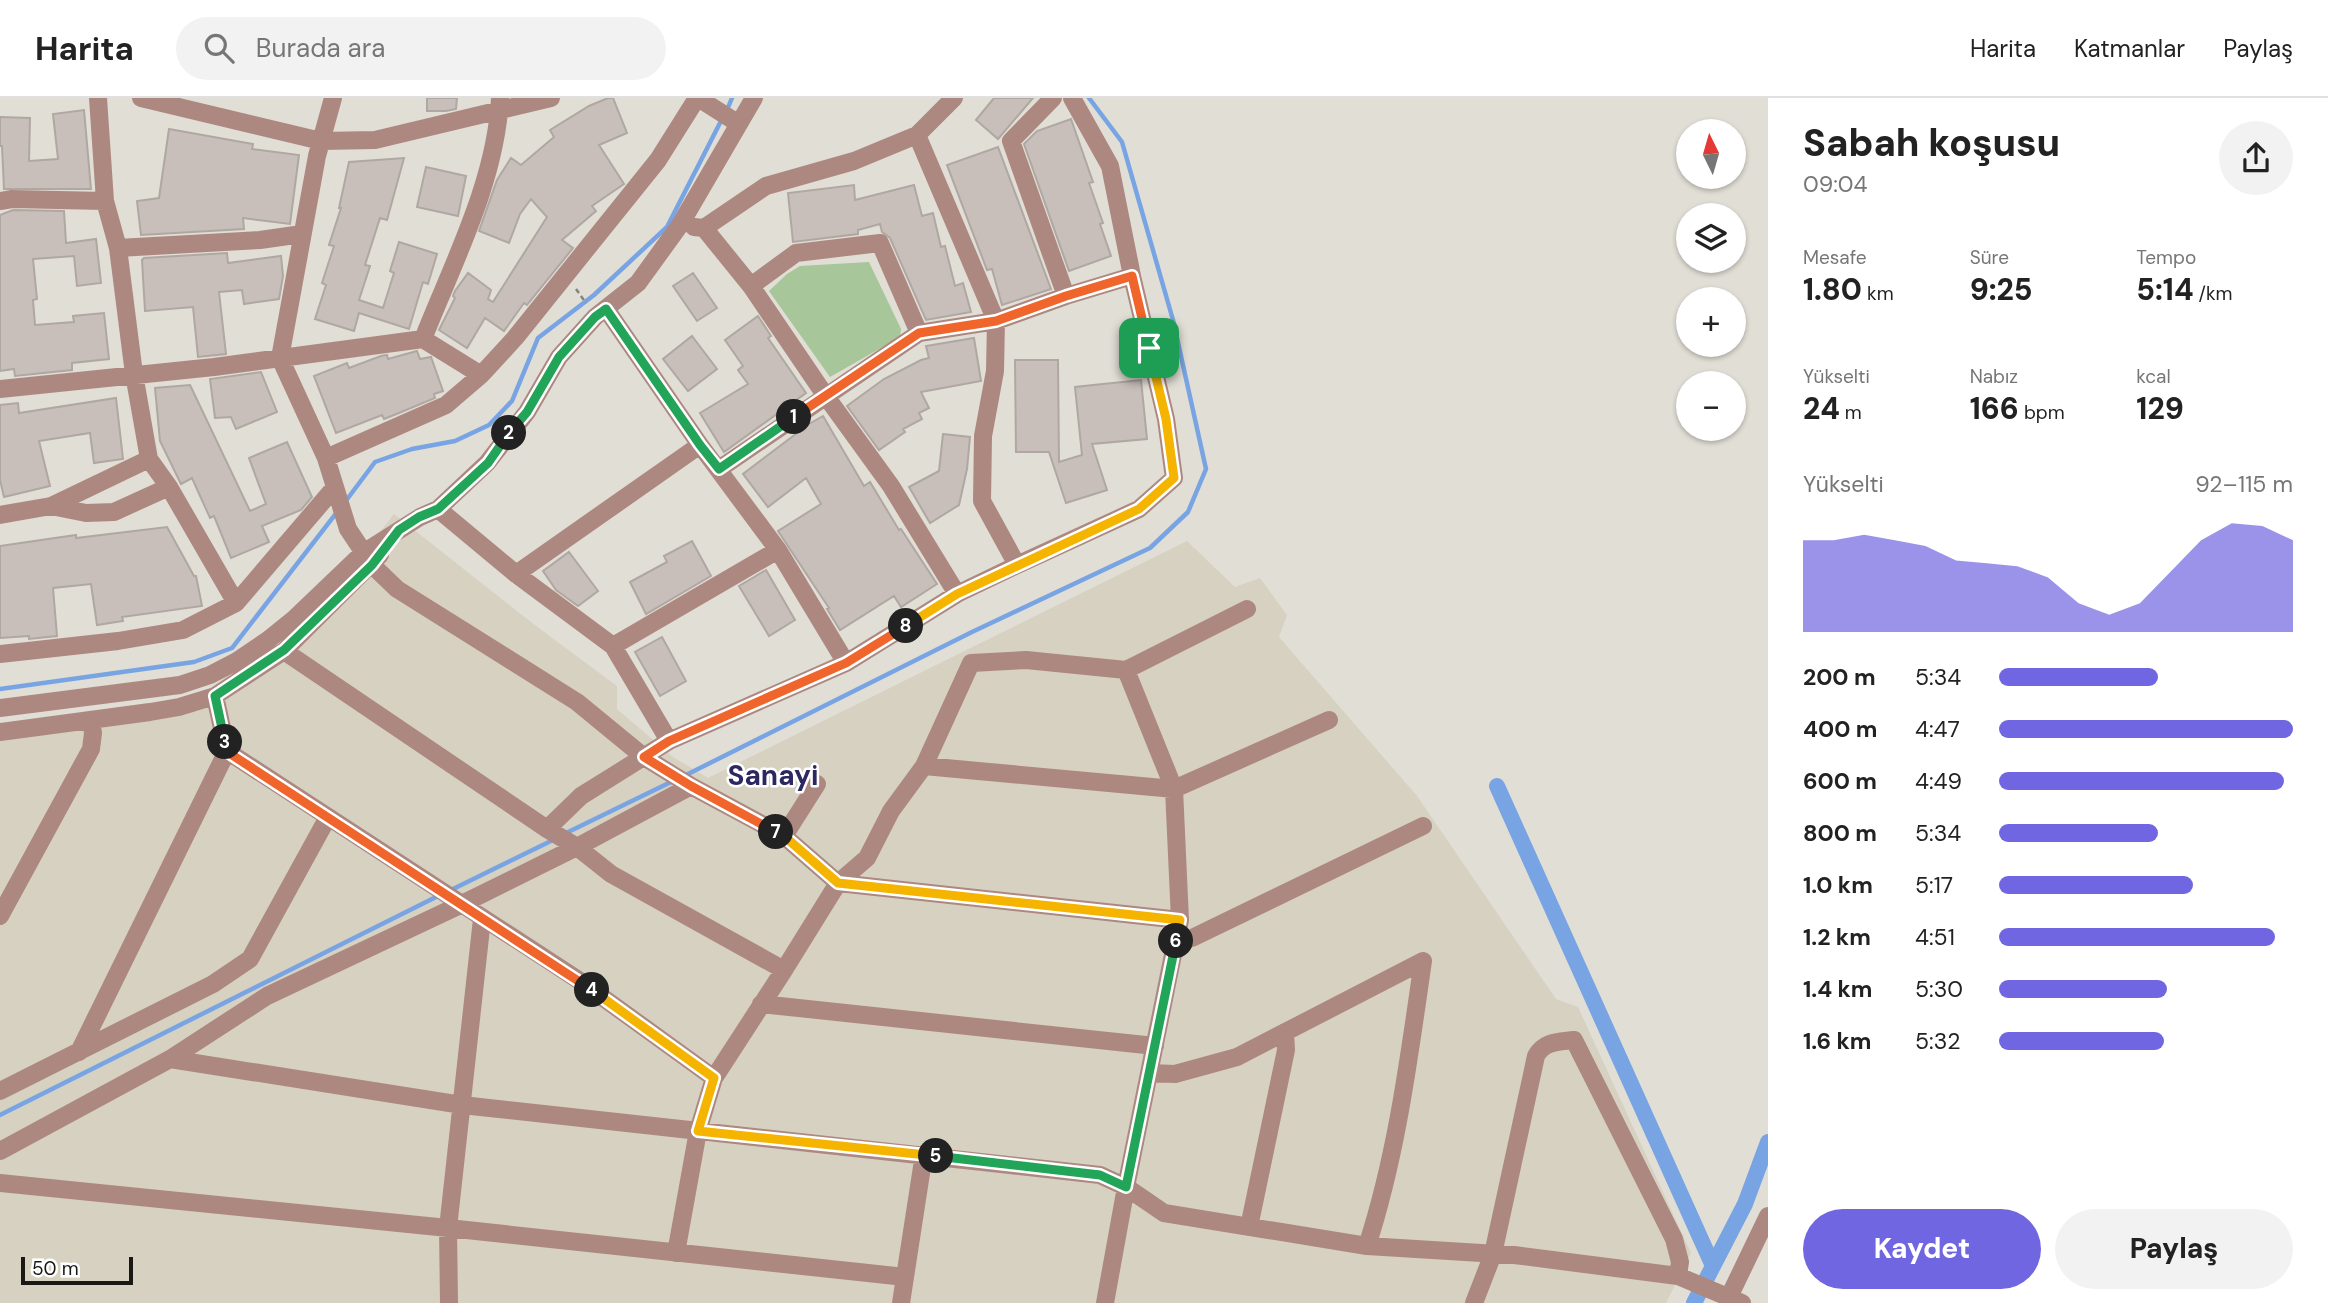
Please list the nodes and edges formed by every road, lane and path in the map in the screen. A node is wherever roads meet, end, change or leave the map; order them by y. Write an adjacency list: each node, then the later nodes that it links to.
1 (98, 98): 15 (street)
2 (141, 98): 13 (street)
3 (333, 98): 13 (street)
4 (551, 98): 10 (street)
5 (754, 98): 11 (street)
6 (954, 98): 12 (street)
7 (1053, 98): 23 (street)
8 (1072, 98): 20 (street)
9 (702, 100): 11 (street); 31 (street)
10 (499, 105): 13 (street); 28 (street)
11 (734, 120): 16 (street)
12 (917, 135): 17 (street); 26 (street)
13 (321, 141): 18 (street)
14 (0, 201): 15 (street)
15 (105, 201): 19 (street)
16 (680, 225): 17 (street); 25 (street)
17 (704, 228): 21 (street)
18 (303, 234): 19 (street); 29 (street)
19 (118, 248): 30 (street)
20 (1132, 276): 23 (street); 45 (street)
21 (751, 286): 27 (street); 33 (street)
22 (575, 287): 24 (path)
23 (1066, 296): 26 (street)
24 (587, 305)
25 (606, 309): 34 (street); 41 (street)
26 (996, 321): 27 (street); 45 (street)
27 (919, 333): 33 (street)
28 (423, 339): 29 (street); 31 (street)
29 (280, 358): 30 (street); 35 (street)
30 (134, 374): 32 (street); 36 (street)
31 (481, 375): 35 (street)
32 (0, 389)
33 (825, 395): 37 (street); 47 (street)
34 (700, 445): 37 (street); 46 (street)
35 (326, 458): 39 (street)
36 (149, 459): 38 (street); 40 (street)
37 (719, 469): 43 (street)
38 (169, 487): 40 (street); 48 (street)
39 (336, 490): 44 (street); 48 (street)
40 (51, 506): 42 (street)
41 (438, 509): 44 (street); 46 (street)
42 (0, 515)
43 (778, 550): 50 (street); 53 (street)
44 (368, 559): 51 (street); 56 (street); 62 (street)
45 (1017, 565): 47 (street)
46 (516, 574): 50 (street)
47 (957, 594): 53 (street)
48 (236, 603): 52 (street)
49 (1247, 609): 54 (street)
50 (613, 646): 60 (street)
51 (284, 650): 55 (street); 69 (street)
52 (0, 654)
53 (846, 663): 60 (street)
54 (1126, 670): 63 (street); 66 (street)
55 (215, 696): 57 (street); 61 (street)
56 (0, 708)
57 (91, 720): 59 (street); 74 (street)
58 (1329, 720): 66 (street)
59 (0, 733)
60 (669, 741): 62 (street)
61 (226, 751): 67 (street); 82 (street)
62 (645, 758): 65 (street); 69 (street)
63 (924, 766): 66 (street); 72 (street)
64 (817, 784): 70 (street)
65 (689, 785): 70 (street); 71 (street)
66 (1174, 789): 76 (street)
67 (328, 817): 73 (street); 82 (street)
68 (1423, 826): 77 (street)
69 (548, 830): 71 (street)
70 (784, 836): 72 (street)
71 (576, 846): 73 (street); 78 (street)
72 (838, 883): 76 (street); 78 (street)
73 (459, 904): 75 (street); 83 (street)
74 (0, 916)
75 (482, 919): 85 (street); 87 (street)
76 (1180, 920): 77 (street)
77 (1177, 939): 81 (street)
78 (784, 970): 79 (street)
79 (761, 1004): 81 (street); 85 (street)
80 (1285, 1032): 84 (street); 94 (street); 96 (street)
81 (1155, 1046): 84 (street)
82 (79, 1052): 86 (street)
83 (170, 1059): 87 (street); 89 (street)
84 (1149, 1073): 92 (street)
85 (714, 1078): 88 (street)
86 (0, 1091)
87 (462, 1105): 88 (street); 95 (street)
88 (698, 1131): 90 (street); 97 (street)
89 (0, 1151)
90 (924, 1154): 92 (street); 99 (street)
91 (0, 1183): 95 (street)
92 (1126, 1187): 94 (street); 104 (street)
93 (1768, 1216): 101 (street)
94 (1249, 1227): 96 (street)
95 (448, 1228): 97 (street); 102 (street)
96 (1367, 1246): 98 (street)
97 (676, 1253): 99 (street)
98 (1493, 1254): 100 (street); 100 (street); 105 (street)
99 (905, 1277): 103 (street)
100 (1683, 1278): 101 (street)
101 (1729, 1297)
102 (449, 1303)
103 (901, 1303)
104 (1105, 1303)
105 (1474, 1303)

